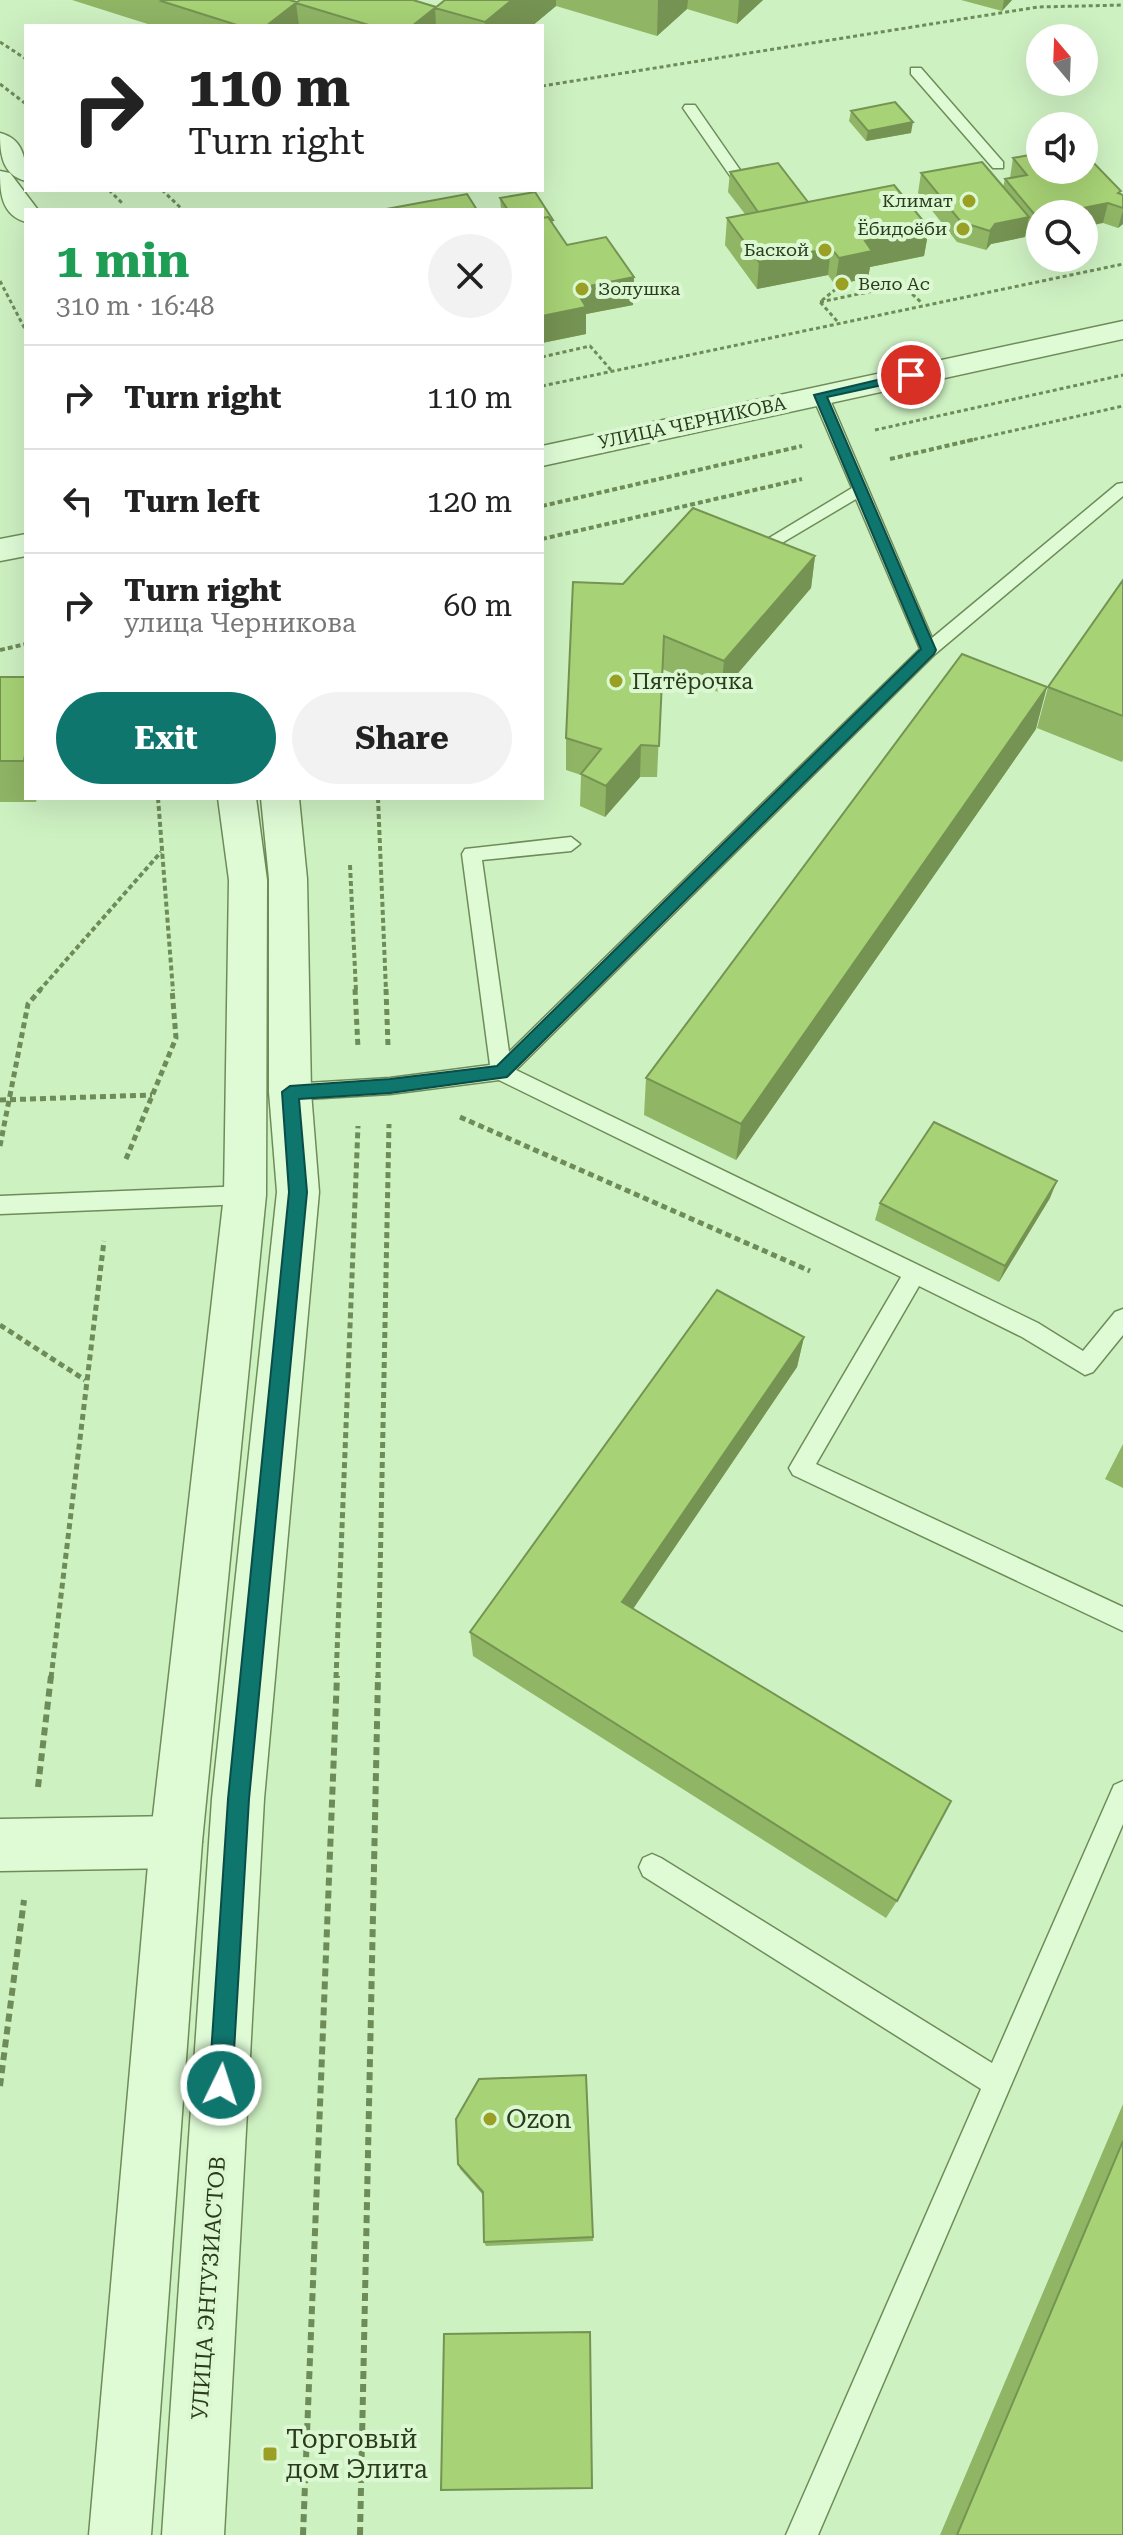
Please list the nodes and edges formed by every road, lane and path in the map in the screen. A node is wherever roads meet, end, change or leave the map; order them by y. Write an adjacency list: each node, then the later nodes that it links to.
1 (1123, 5): 6 (path)
2 (0, 42): 3 (path)
3 (24, 58)
4 (916, 71): 10 (lane)
5 (0, 84): 7 (path)
6 (544, 86)
7 (24, 102)
8 (690, 108): 13 (lane)
9 (0, 141): 11 (street)
10 (998, 165)
11 (24, 171)
12 (0, 179): 16 (street)
13 (740, 180)
14 (111, 192): 17 (path)
15 (164, 192): 18 (path)
16 (38, 201)
17 (122, 203)
18 (181, 208)
19 (1123, 264): 25 (path)
20 (860, 280): 23 (path)
21 (0, 281): 28 (path)
22 (842, 284): 24 (path)
23 (902, 285): 24 (path); 25 (path)
24 (820, 302): 27 (path)
25 (923, 304): 27 (path)
26 (1123, 315): 35 (street, УЛИЦА ЧЕРНИКОВА)
27 (838, 322): 31 (path)
28 (24, 327)
29 (1123, 330): 33 (street, УЛИЦА ЧЕРНИКОВА)
30 (544, 357): 31 (path)
31 (612, 371): 32 (path)
32 (544, 386)
33 (820, 395): 36 (street, УЛИЦА ЧЕРНИКОВА); 37 (lane)
34 (1123, 406): 37 (path)
35 (544, 439)
36 (544, 456)
37 (851, 468): 39 (lane); 40 (path)
38 (1123, 488): 48 (lane)
39 (860, 490): 42 (lane); 48 (lane)
40 (544, 539)
41 (24, 545): 43 (street)
42 (759, 549)
43 (0, 550)
44 (24, 561): 45 (street)
45 (0, 566)
46 (24, 644): 47 (path)
47 (0, 650)
48 (929, 650): 56 (lane)
49 (158, 800): 54 (path)
50 (237, 800): 64 (street)
51 (280, 800): 59 (street, УЛИЦА ЭНТУЗИАСТОВ)
52 (378, 800): 57 (path)
53 (571, 844): 56 (lane)
54 (162, 851): 60 (path); 62 (path)
55 (350, 865): 58 (path)
56 (501, 1072): 57 (lane); 67 (lane)
57 (390, 1086): 58 (lane); 81 (path)
58 (360, 1088): 59 (lane); 80 (path)
59 (290, 1092): 79 (street, УЛИЦА ЭНТУЗИАСТОВ)
60 (152, 1095): 62 (path); 65 (path)
61 (0, 1100): 62 (path)
62 (8, 1100): 63 (path)
63 (0, 1146)
64 (245, 1195): 65 (lane); 73 (street)
65 (109, 1200): 66 (lane); 70 (path)
66 (0, 1205)
67 (915, 1273): 68 (lane); 71 (lane)
68 (1123, 1319)
69 (0, 1325): 70 (path)
70 (85, 1380): 74 (path)
71 (1123, 1619)
72 (1123, 1794): 76 (lane)
73 (176, 1842): 74 (street); 78 (street)
74 (16, 1844): 77 (path)
75 (652, 1867): 76 (lane)
76 (998, 2083): 82 (lane)
77 (0, 2086)
78 (120, 2535)
79 (193, 2535)
80 (303, 2535)
81 (360, 2535)
82 (802, 2535)

